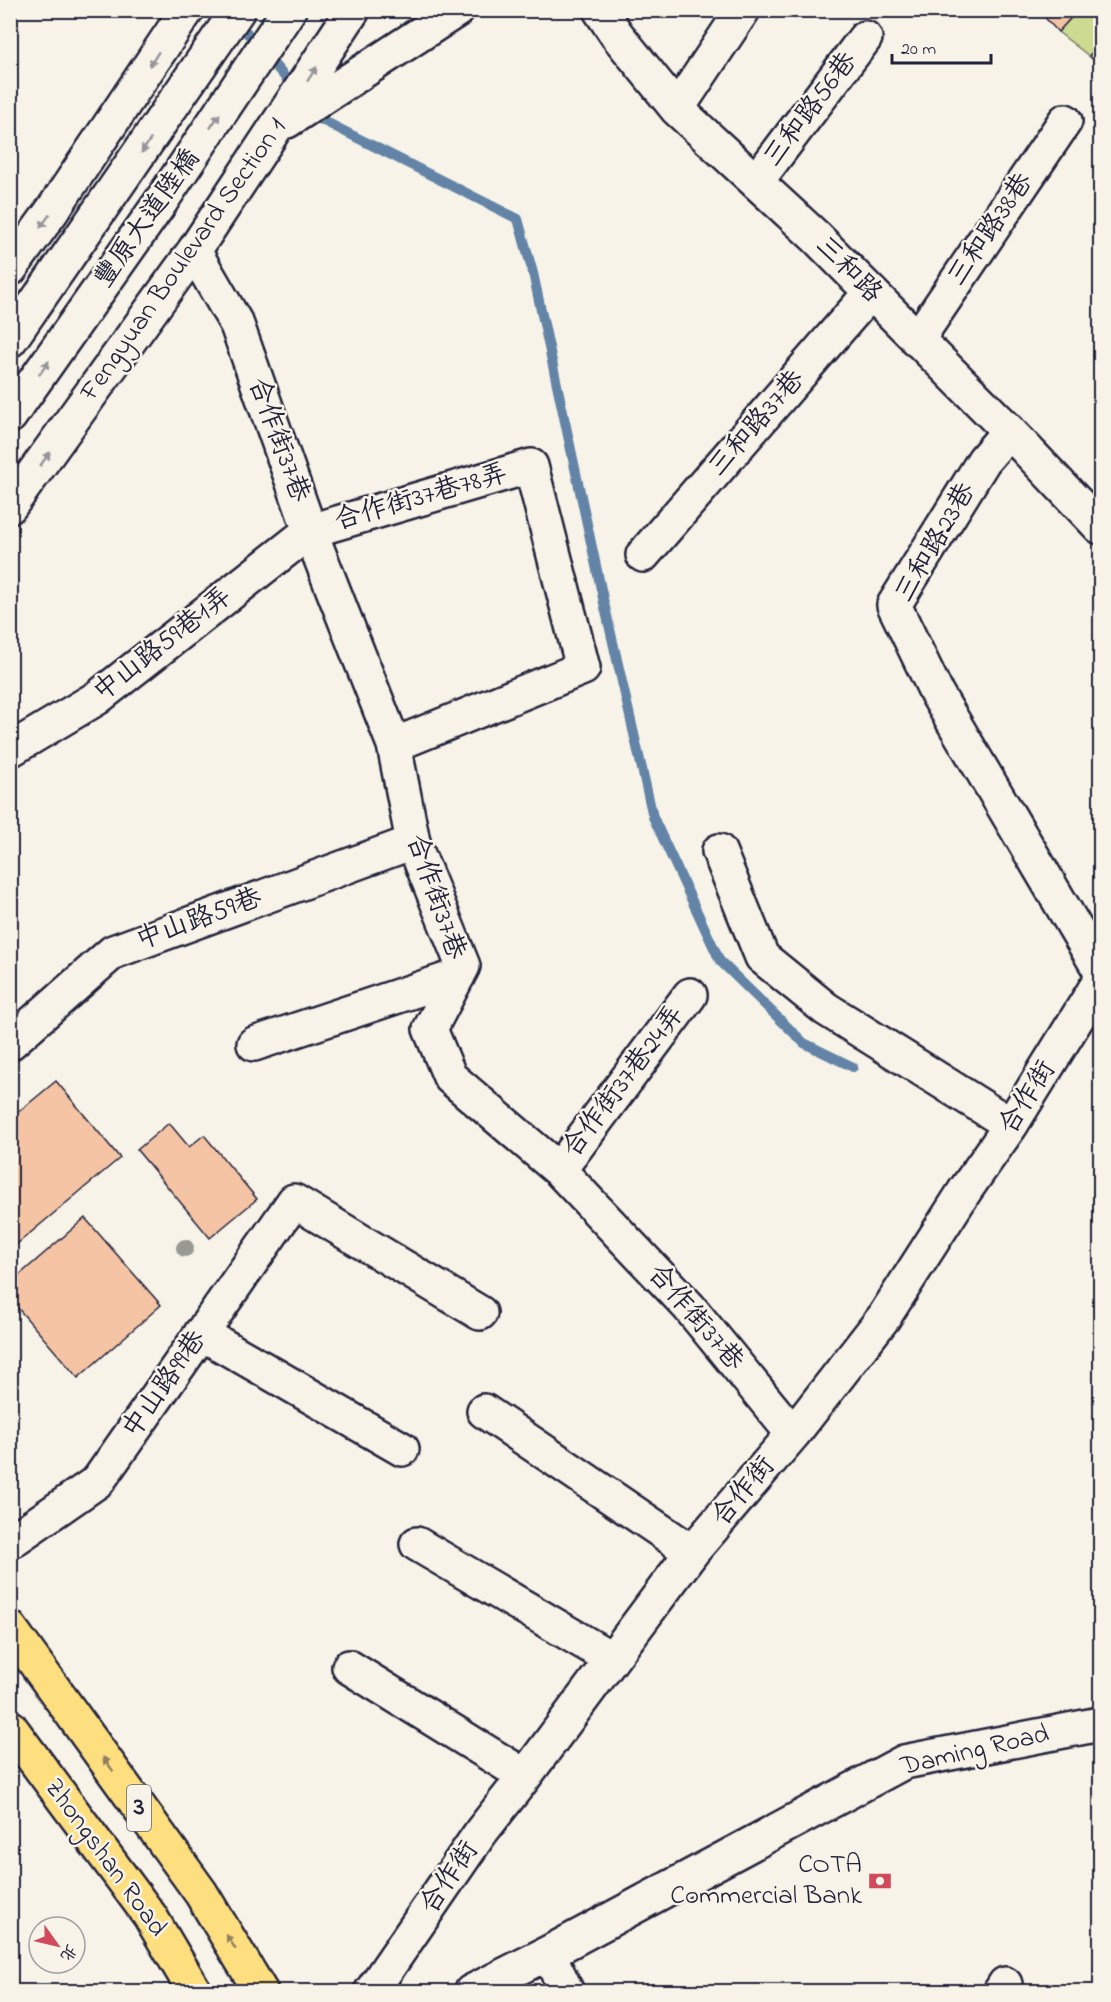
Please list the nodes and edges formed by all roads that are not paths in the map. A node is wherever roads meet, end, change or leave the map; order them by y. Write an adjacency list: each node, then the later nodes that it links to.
1 (187, 10): 14 (street, one-way to 14)
2 (238, 10): 16 (street, 豐原大道陸橋, one-way to 16)
3 (353, 10): 11 (street, Fengyuan Boulevard Section 1, one-way to 3)
4 (457, 10): 11 (street)
5 (600, 10): 9 (street, 三和路)
6 (743, 10): 9 (street)
7 (285, 16): 18 (street, 豐原大道陸橋, one-way to 7)
8 (865, 38): 12 (street, 三和路56巷)
9 (677, 109): 12 (street, 三和路)
10 (1065, 121): 17 (street, 三和路38巷)
11 (278, 127): 13 (street, Fengyuan Boulevard Section 1)
12 (756, 182): 15 (street, 三和路)
13 (194, 251): 20 (street, Fengyuan Boulevard Section 1, one-way to 13); 22 (street, 合作街37巷)
14 (10, 268)
15 (871, 292): 17 (street, 三和路); 23 (street, 三和路37巷)
16 (10, 340)
17 (917, 340): 19 (street, 三和路)
18 (10, 416)
19 (1009, 431): 21 (street, 三和路); 28 (street, 三和路23巷)
20 (10, 506)
21 (1101, 527)
22 (310, 531): 24 (street, 合作街37巷); 24 (street, 合作街37巷78弄); 25 (street, 中山路59巷1弄)
23 (643, 555)
24 (394, 745): 26 (street, 合作街37巷)
25 (10, 750)
26 (413, 842): 29 (street, 合作街37巷); 32 (street, 中山路59巷)
27 (719, 851): 34 (street)
28 (1101, 970)
29 (458, 976): 33 (street); 35 (street, 合作街37巷)
30 (1101, 981): 34 (street, 合作街)
31 (690, 995): 35 (street, 合作街37巷24弄)
32 (10, 1043)
33 (254, 1044)
34 (1011, 1125): 39 (street, 合作街)
35 (559, 1170): 39 (street, 合作街37巷)
36 (480, 1313): 37 (street, 中山路99巷)
37 (201, 1333): 40 (street); 41 (street, 中山路99巷)
38 (484, 1411): 43 (street)
39 (793, 1434): 43 (street, 合作街)
40 (402, 1449)
41 (10, 1542)
42 (417, 1544): 45 (street)
43 (692, 1552): 45 (street, 合作街)
44 (10, 1628): 52 (main road, Zhongshan Road / 3, one-way to 44)
45 (612, 1659): 49 (street, 合作街)
46 (349, 1667): 49 (street)
47 (1101, 1724): 50 (street, Daming Road)
48 (10, 1727): 51 (main road, Zhongshan Road / 3)
49 (525, 1776): 53 (street, 合作街)
50 (548, 1953): 54 (street, Daming Road); 55 (street)
51 (195, 1992)
52 (261, 1992)
53 (371, 1992)
54 (471, 1992)
55 (567, 1992)

